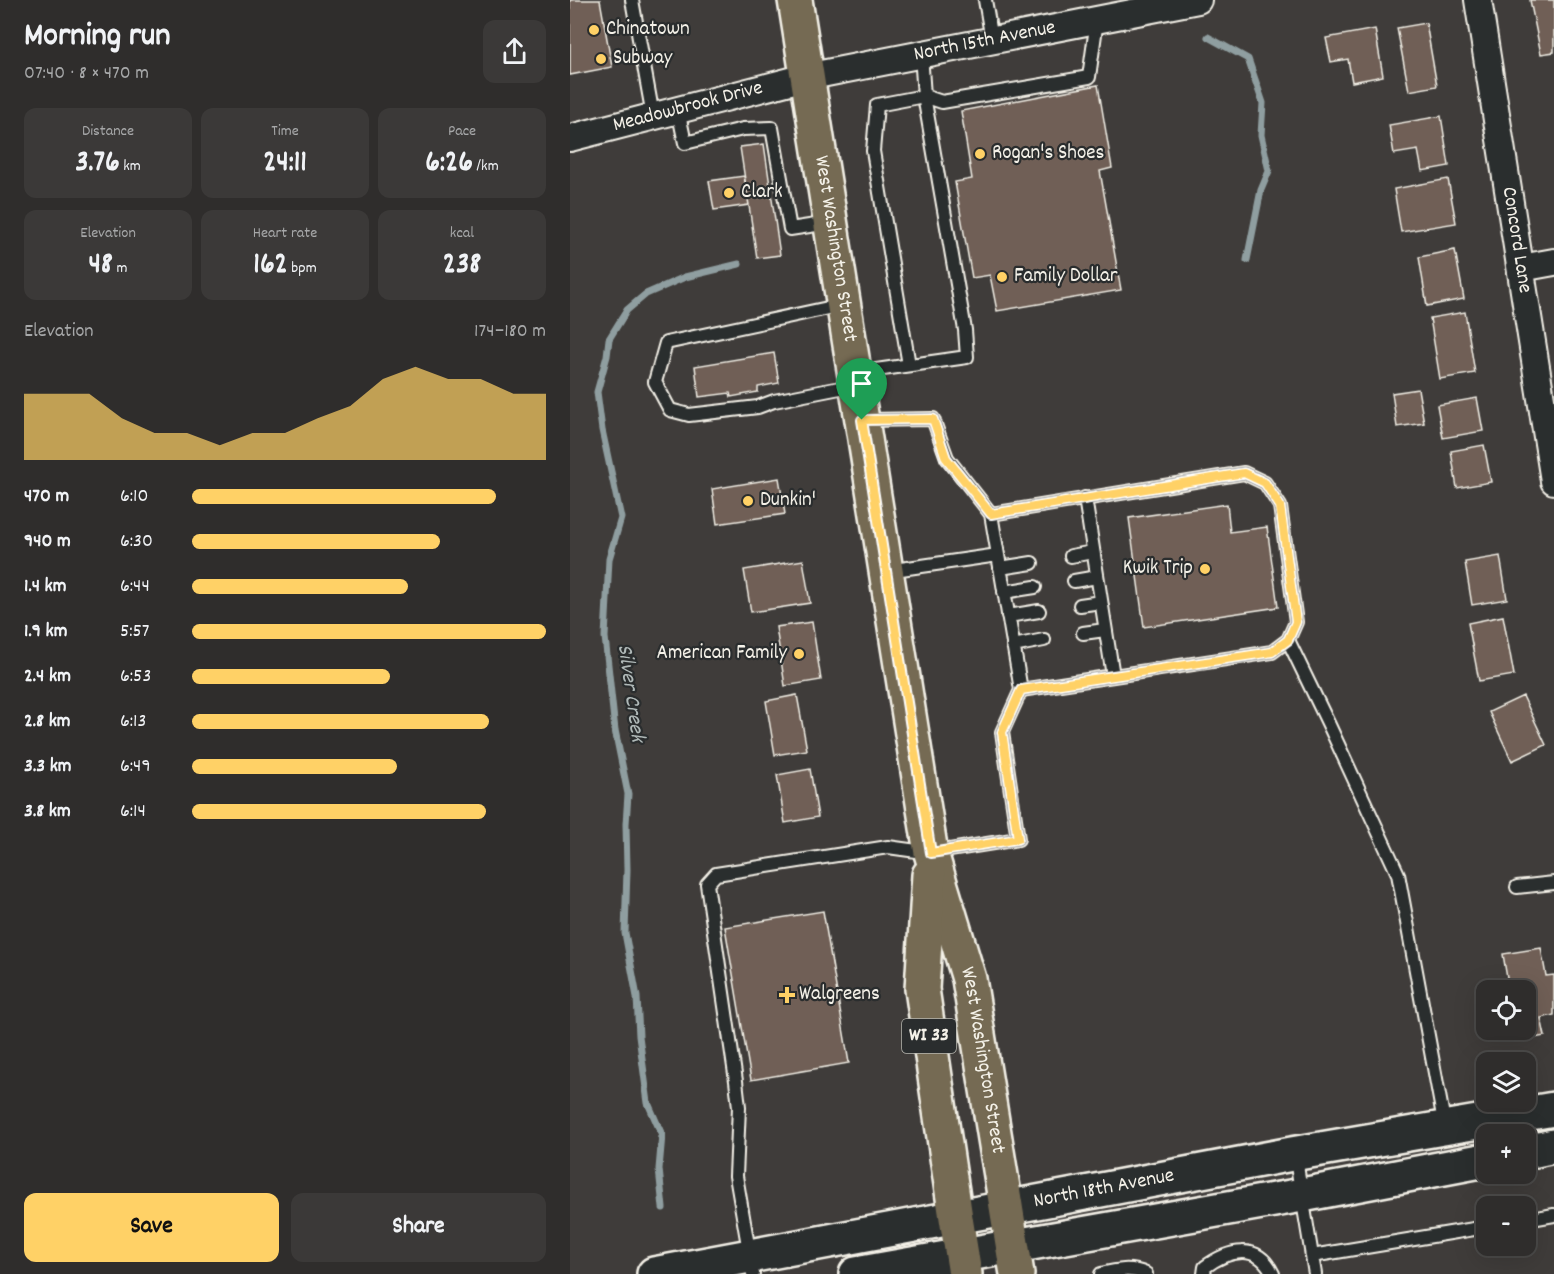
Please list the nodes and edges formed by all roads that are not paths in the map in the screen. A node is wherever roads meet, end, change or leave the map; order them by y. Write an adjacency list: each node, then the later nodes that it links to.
1 (632, 0): 12 (lane)
2 (795, 0): 9 (main road, West Washington Street / WI 33)
3 (985, 0): 7 (lane)
4 (1198, 0): 6 (street, North 15th Avenue)
5 (1478, 0): 16 (street, Concord Lane)
6 (1113, 12): 7 (street, North 15th Avenue); 10 (lane)
7 (992, 40): 8 (street, North 15th Avenue)
8 (921, 54): 9 (street, North 15th Avenue); 10 (lane)
9 (806, 77): 11 (street, Meadowbrook Drive); 14 (main road, West Washington Street / WI 33)
10 (924, 96): 18 (lane); 18 (lane)
11 (678, 110): 12 (street, Meadowbrook Drive); 14 (lane)
12 (653, 116): 13 (street, Meadowbrook Drive)
13 (570, 138)
14 (830, 223): 17 (main road, West Washington Street / WI 33)
15 (1554, 262): 16 (street)
16 (1521, 268): 21 (street, Concord Lane)
17 (843, 305): 19 (main road, West Washington Street / WI 33); 19 (lane)
18 (909, 365): 19 (lane)
19 (855, 379): 20 (main road, West Washington Street / WI 33)
20 (862, 420): 23 (lane); 29 (main road, West Washington Street / WI 33)
21 (1554, 482)
22 (1085, 498): 23 (lane); 24 (lane); 41 (lane)
23 (991, 514): 25 (lane)
24 (1093, 552): 26 (lane); 30 (lane)
25 (998, 555): 28 (lane); 29 (lane)
26 (1071, 556)
27 (1032, 563): 28 (lane)
28 (1000, 568): 33 (lane)
29 (886, 572): 45 (main road, West Washington Street / WI 33)
30 (1097, 577): 31 (lane); 34 (lane)
31 (1074, 581)
32 (1035, 587): 33 (lane)
33 (1004, 592): 37 (lane)
34 (1101, 602): 35 (lane); 38 (lane)
35 (1080, 605)
36 (1039, 611): 37 (lane)
37 (1008, 616): 42 (lane)
38 (1105, 630): 39 (lane); 43 (lane)
39 (1083, 633)
40 (1044, 640): 42 (lane)
41 (1288, 640): 43 (lane); 49 (lane)
42 (1013, 646): 44 (lane)
43 (1113, 676): 44 (lane)
44 (1021, 690): 45 (lane)
45 (931, 853): 55 (main road, West Washington Street / WI 33); 57 (main road, West Washington Street / WI 33); 62 (lane)
46 (1554, 883): 47 (lane)
47 (1517, 887)
48 (1554, 1109): 49 (street, North 18th Avenue)
49 (1445, 1128): 52 (street, North 18th Avenue)
50 (1554, 1146): 51 (street)
51 (1536, 1150)
52 (1295, 1154): 54 (lane); 55 (street, North 18th Avenue)
53 (1476, 1162): 54 (street, North 18th Avenue)
54 (1302, 1195): 60 (lane); 61 (street, North 18th Avenue)
55 (1006, 1208): 57 (street, North 18th Avenue); 61 (main road, West Washington Street / WI 33)
56 (1554, 1215): 58 (lane)
57 (956, 1218): 62 (street, North 18th Avenue); 63 (main road, West Washington Street / WI 33)
58 (1536, 1218)
59 (1476, 1229): 60 (lane)
60 (1312, 1256): 70 (lane)
61 (1015, 1261): 63 (street, North 18th Avenue)
62 (751, 1265): 64 (street, North 18th Avenue)
63 (964, 1265): 65 (street, North 18th Avenue)
64 (654, 1274)
65 (856, 1274)
66 (1101, 1274): 67 (lane)
67 (1146, 1274)
68 (1204, 1274): 69 (lane)
69 (1273, 1274)
70 (1316, 1274)

